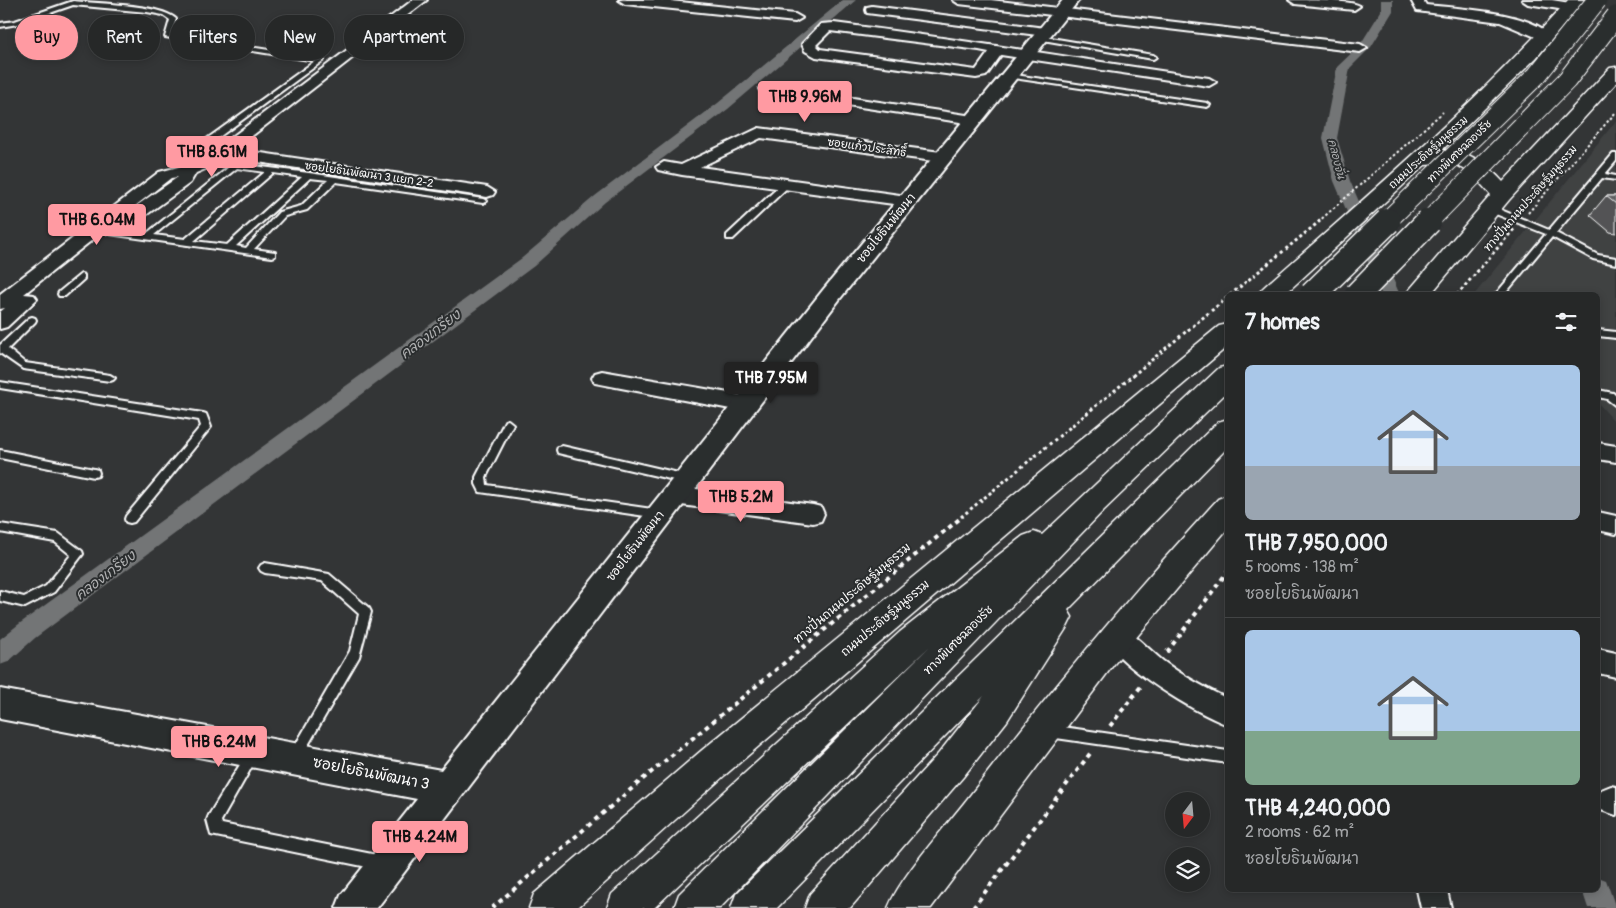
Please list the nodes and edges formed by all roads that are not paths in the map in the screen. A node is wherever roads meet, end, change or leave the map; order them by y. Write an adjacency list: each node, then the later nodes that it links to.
1 (80, 0): 10 (lane)
2 (139, 0): 16 (lane)
3 (421, 0): 33 (street)
4 (625, 0): 12 (street)
5 (959, 0): 14 (street)
6 (1296, 0): 15 (street)
7 (1417, 0): 21 (street)
8 (1528, 0): 13 (street)
9 (1597, 0): 63 (main road, ทางพิเศษฉลองรัช, bridge)
10 (73, 3): 11 (lane); 20 (lane)
11 (101, 3): 16 (lane)
12 (681, 3): 19 (street)
13 (1574, 4): 21 (main road, ถนนประดิษฐ์มนูธรรม)
14 (1065, 6): 22 (street, ซอยโยธินพัฒนา); 23 (street)
15 (1354, 6)
16 (127, 8): 41 (lane)
17 (872, 10): 22 (street)
18 (1616, 16): 64 (main road, bridge)
19 (794, 18)
20 (0, 25)
21 (1545, 37): 32 (main road, ถนนประดิษฐ์มนูธรรม)
22 (1036, 42): 24 (street); 25 (lane); 26 (street, ซอยโยธินพัฒนา); 28 (street)
23 (1360, 48)
24 (997, 51): 24 (street)
25 (1153, 57)
26 (1008, 76): 30 (lane); 31 (street, ซอยโยธินพัฒนา)
27 (1614, 78): 38 (main road)
28 (1208, 82)
29 (766, 89): 31 (street)
30 (1207, 105)
31 (973, 120): 35 (street, ซอยโยธินพัฒนา)
32 (1448, 134): 38 (main road); 40 (main road, ถนนประดิษฐ์มนูธรรม)
33 (222, 152): 36 (street); 49 (street, ซอยโยธินพัฒนา 3 แยก 2-2)
34 (1616, 156): 45 (lane)
35 (941, 157): 43 (street, ซอยแก้วประสิทธื์); 50 (street, ซอยโยธินพัฒนา)
36 (209, 162): 37 (lane); 41 (street)
37 (236, 165): 42 (lane); 54 (lane)
38 (1529, 166): 51 (main road)
39 (664, 167): 43 (street)
40 (1410, 167): 51 (main road); 62 (main road, ถนนประดิษฐ์มนูธรรม)
41 (187, 170): 52 (street); 68 (street)
42 (272, 170): 44 (lane); 56 (lane)
43 (682, 170): 48 (street)
44 (309, 175): 47 (lane); 57 (lane)
45 (1600, 175): 46 (lane); 53 (lane)
46 (1616, 178)
47 (334, 179): 49 (lane); 58 (lane)
48 (787, 184): 50 (street); 55 (lane)
49 (485, 196)
50 (908, 201): 81 (street, ซอยโยธินพัฒนา)
51 (1497, 202): 53 (lane); 65 (main road)
52 (112, 232): 54 (lane); 70 (street)
53 (1550, 233): 60 (lane); 66 (lane)
54 (147, 237): 56 (lane)
55 (730, 237)
56 (187, 242): 57 (lane)
57 (229, 248): 58 (lane)
58 (248, 251): 59 (lane)
59 (272, 254)
60 (1616, 261)
61 (81, 277): 67 (lane)
62 (1273, 292)
63 (1315, 292)
64 (1360, 292)
65 (1420, 292)
66 (1501, 292)
67 (62, 294)
68 (0, 303)
69 (32, 320): 74 (lane)
70 (0, 322)
71 (1600, 333): 73 (lane)
72 (1225, 335): 113 (main road, ถนนประดิษฐ์มนูธรรม)
73 (1616, 335)
74 (1, 348): 75 (lane)
75 (110, 378)
76 (602, 378): 81 (street)
77 (1225, 379): 90 (main road, ทางพิเศษฉลองรัช)
78 (0, 385): 93 (lane)
79 (1600, 394): 80 (lane)
80 (1616, 402)
81 (746, 404): 89 (street, ซอยโยธินพัฒนา)
82 (508, 424): 89 (lane)
83 (1225, 432): 98 (main road)
84 (562, 450): 89 (lane)
85 (1600, 451): 87 (street)
86 (0, 454): 88 (lane)
87 (1616, 454)
88 (94, 473)
89 (674, 496): 92 (street); 109 (street, ซอยโยธินพัฒนา)
90 (1093, 503): 114 (main road); 115 (main road, ทางพิเศษฉลองรัช)
91 (1225, 510): 100 (main road)
92 (813, 514)
93 (130, 519)
94 (1600, 522): 95 (street)
95 (1616, 525)
96 (0, 528): 99 (lane)
97 (265, 568): 108 (lane)
98 (1083, 574): 116 (main road); 117 (main road)
99 (0, 596)
100 (1116, 636): 104 (street); 105 (main road)
101 (1600, 662): 102 (street)
102 (1616, 665)
103 (0, 704): 106 (street, ซอยโยธินพัฒนา 3)
104 (1225, 712)
105 (1041, 730): 107 (lane); 118 (main road)
106 (256, 750): 108 (street, ซอยโยธินพัฒนา 3); 110 (lane)
107 (1225, 757)
108 (295, 758): 109 (street, ซอยโยธินพัฒนา 3)
109 (446, 788): 110 (street, ซอยโยธินพัฒนา)
110 (388, 864): 112 (street, ซอยโยธินพัฒนา)
111 (1432, 892): 119 (street)
112 (354, 908)
113 (548, 908)
114 (626, 908)
115 (693, 908)
116 (750, 908)
117 (824, 908)
118 (907, 908)
119 (1436, 908)

